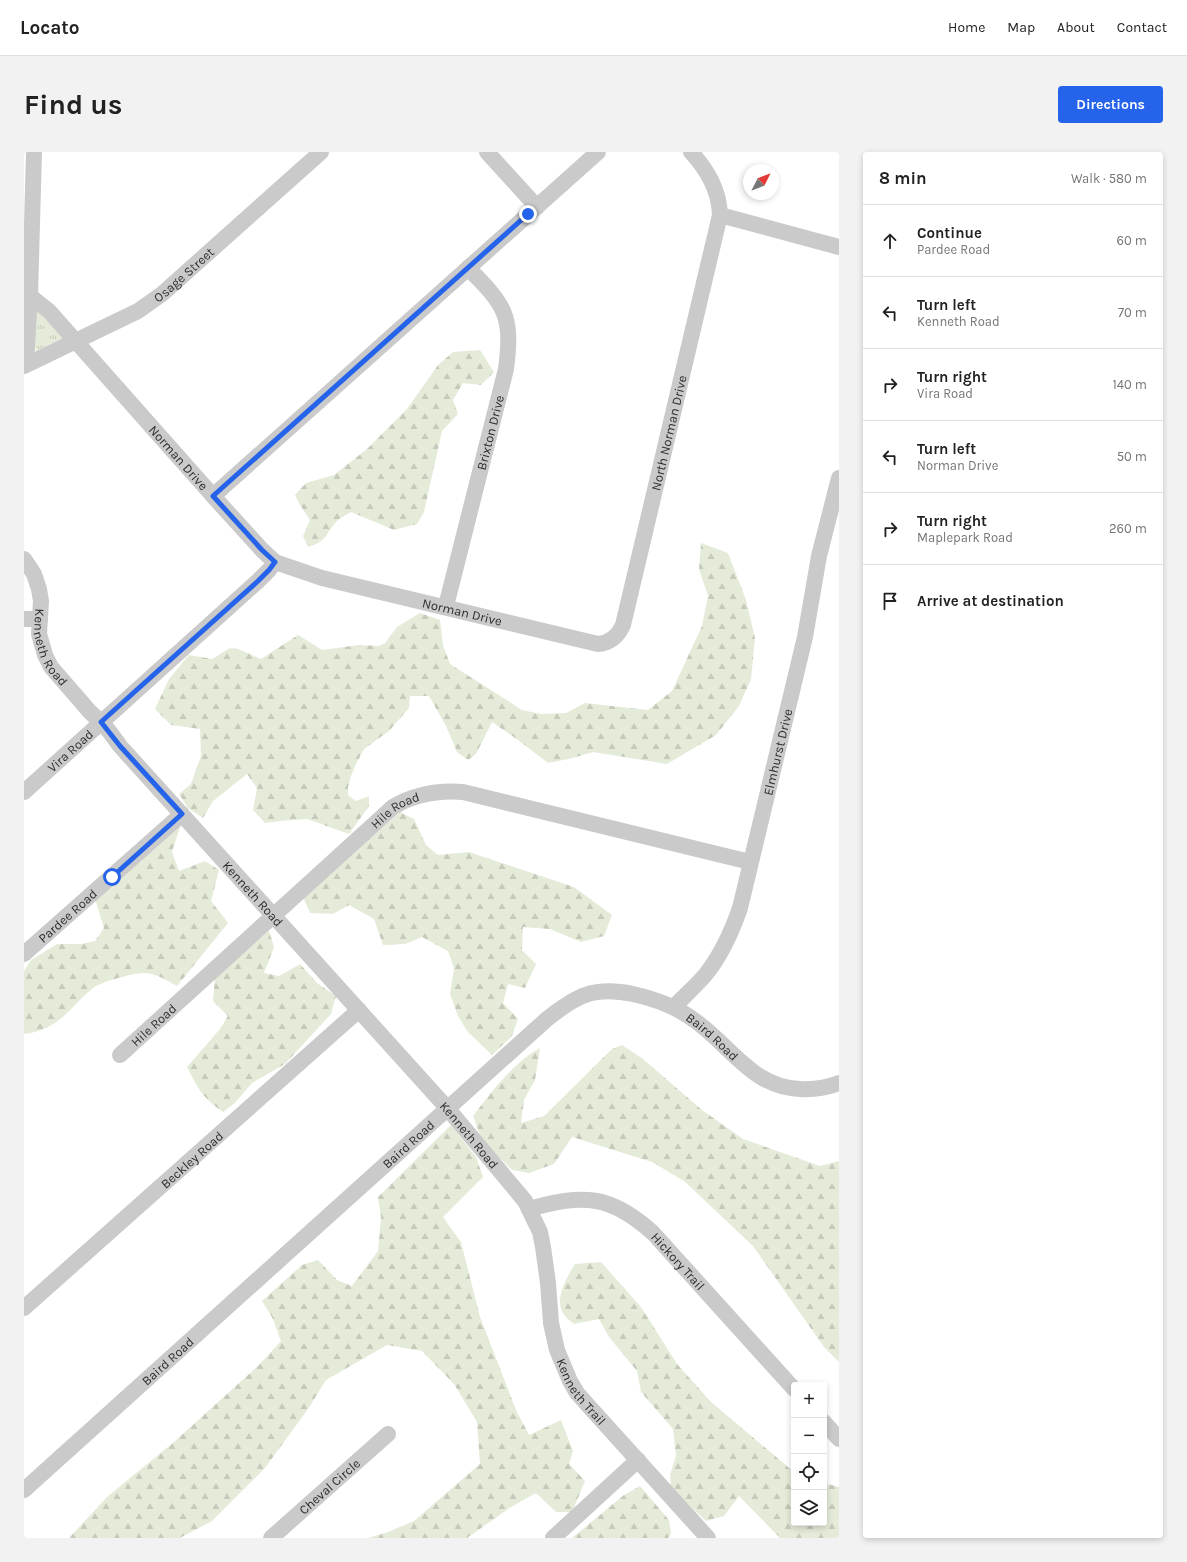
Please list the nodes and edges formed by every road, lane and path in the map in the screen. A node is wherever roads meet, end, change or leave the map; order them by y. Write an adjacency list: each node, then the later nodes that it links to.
1 (34, 152): 10 (street)
2 (321, 152): 11 (street, Osage Street)
3 (487, 152): 6 (street)
4 (598, 152): 6 (street)
5 (691, 152): 7 (street, North Norman Drive)
6 (537, 207): 9 (street)
7 (720, 215): 8 (street); 20 (street, North Norman Drive)
8 (839, 247)
9 (468, 268): 14 (street); 17 (street, Brixton Drive)
10 (30, 296): 11 (street, Norman Drive); 12 (street)
11 (76, 342): 12 (street, Osage Street); 14 (street, Norman Drive)
12 (25, 366)
13 (839, 478): 24 (street, Elmhurst Drive)
14 (213, 496): 16 (street, Norman Drive)
15 (24, 559): 19 (street, Kenneth Road)
16 (275, 562): 17 (street, Norman Drive); 21 (street, Vira Road)
17 (446, 606): 20 (street, Norman Drive)
18 (24, 619): 19 (street)
19 (40, 619): 21 (street, Kenneth Road)
20 (536, 629)
21 (101, 722): 22 (street, Vira Road); 23 (street, Kenneth Road)
22 (24, 792)
23 (182, 814): 25 (street, Kenneth Road); 26 (street, Pardee Road)
24 (750, 862): 25 (street, Hile Road); 27 (street, Elmhurst Drive)
25 (273, 914): 28 (street, Kenneth Road); 29 (street, Hile Road)
26 (24, 954)
27 (674, 1007): 30 (street, Baird Road); 31 (street, Baird Road)
28 (359, 1010): 31 (street, Kenneth Road); 33 (street, Beckley Road)
29 (120, 1055)
30 (839, 1083)
31 (448, 1109): 32 (street, Kenneth Road); 39 (street, Baird Road)
32 (529, 1209): 34 (street, Hickory Trail); 38 (street, Kenneth Trail)
33 (24, 1308)
34 (791, 1386)
35 (827, 1425): 37 (street)
36 (388, 1434): 40 (street, Cheval Circle)
37 (839, 1439)
38 (638, 1460): 41 (street); 42 (street, Kenneth Trail)
39 (24, 1490)
40 (271, 1538)
41 (552, 1538)
42 (708, 1538)

